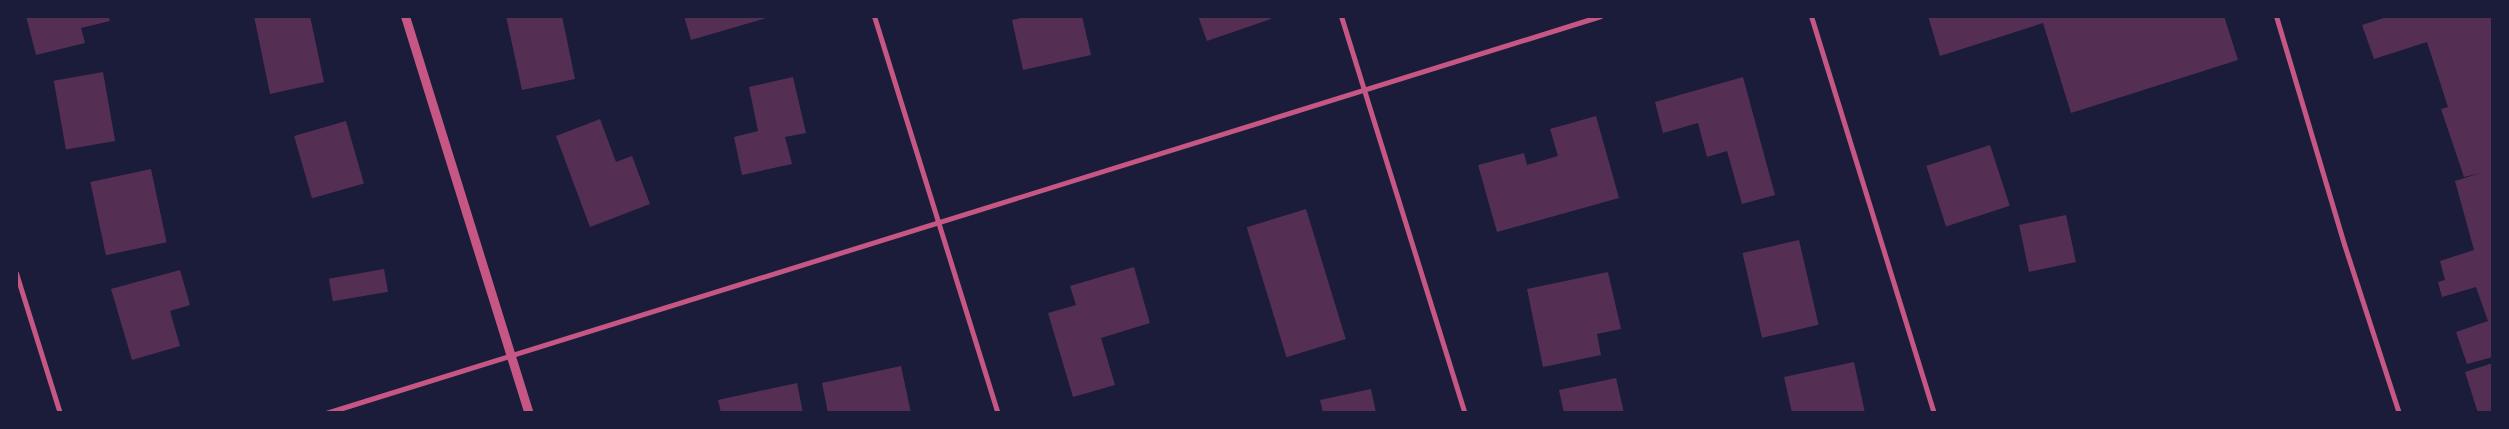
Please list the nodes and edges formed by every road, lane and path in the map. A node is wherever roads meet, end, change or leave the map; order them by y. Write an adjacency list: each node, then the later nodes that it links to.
1 (405, 16): 10 (street)
2 (874, 16): 8 (street)
3 (1341, 16): 7 (street)
4 (1601, 16): 7 (street)
5 (1811, 16): 16 (street)
6 (2276, 16): 17 (street)
7 (1364, 90): 8 (street); 15 (street)
8 (939, 222): 10 (street); 14 (street)
9 (16, 272): 11 (street)
10 (510, 355): 12 (street); 13 (street)
11 (60, 413)
12 (326, 413)
13 (529, 413)
14 (998, 413)
15 (1465, 413)
16 (1934, 413)
17 (2398, 413)

